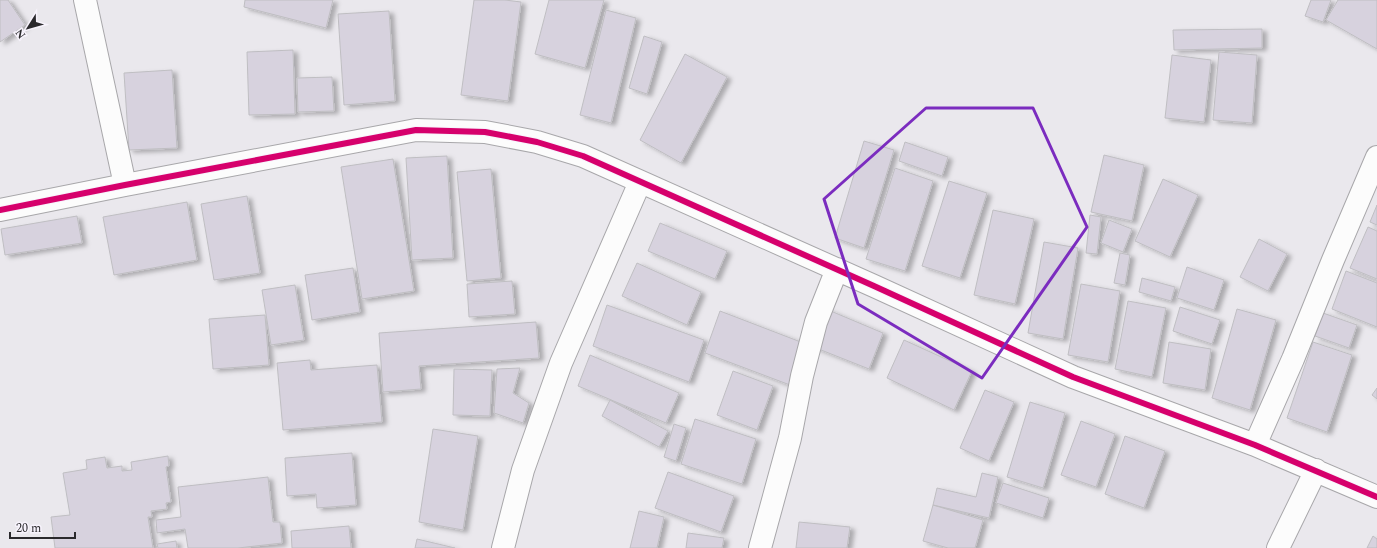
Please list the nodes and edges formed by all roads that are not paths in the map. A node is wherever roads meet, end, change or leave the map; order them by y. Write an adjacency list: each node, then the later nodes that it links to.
1 (85, 0): 4 (street)
2 (1377, 157): 7 (street)
3 (640, 182): 4 (street); 6 (street); 10 (street)
4 (125, 184): 5 (street)
5 (0, 210)
6 (837, 269): 7 (street); 11 (street)
7 (1255, 445): 8 (street)
8 (1316, 470): 9 (street); 12 (street)
9 (1377, 497)
10 (503, 548)
11 (760, 548)
12 (1278, 548)

